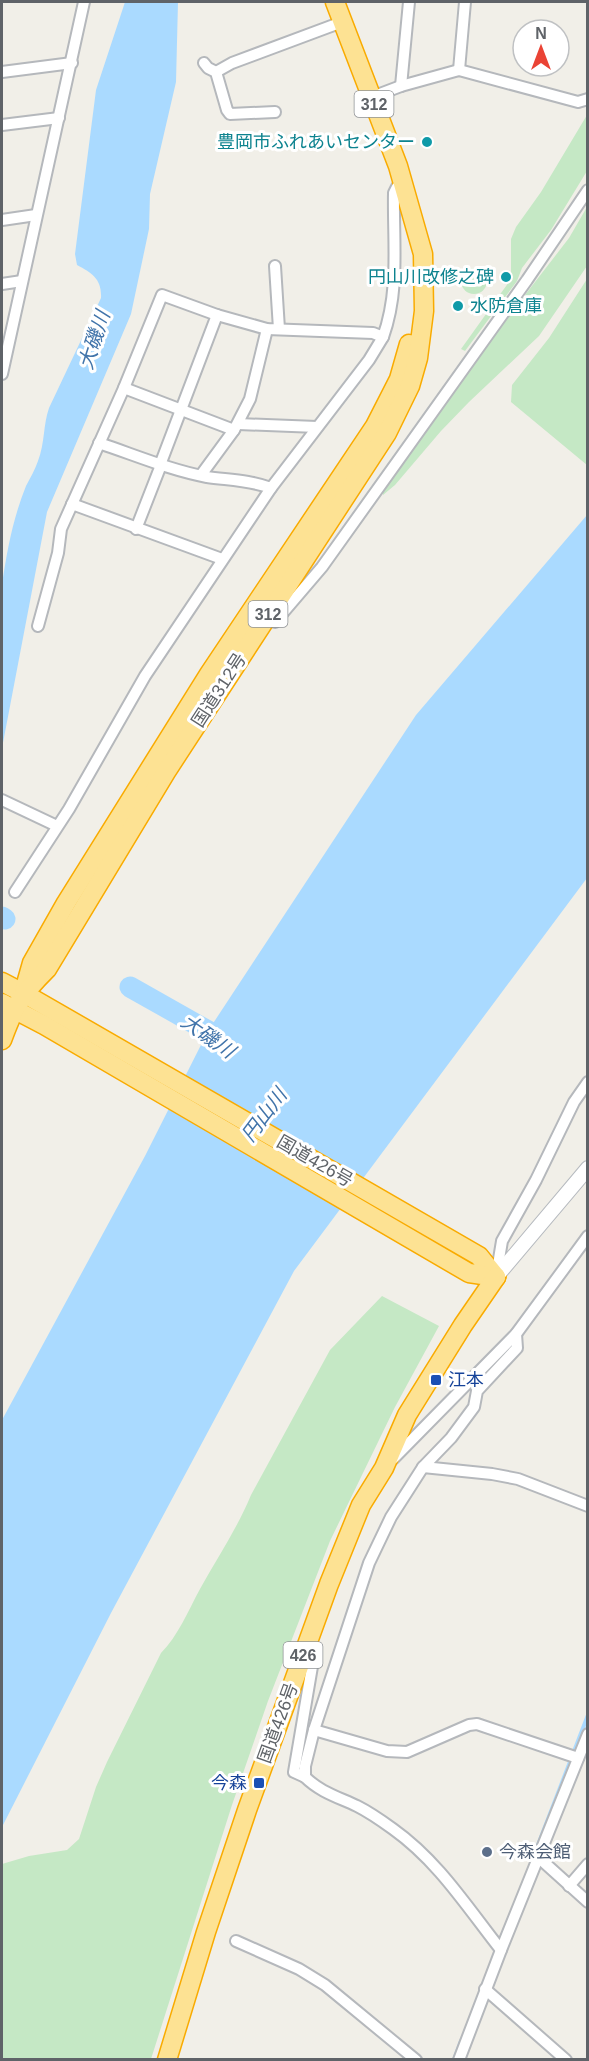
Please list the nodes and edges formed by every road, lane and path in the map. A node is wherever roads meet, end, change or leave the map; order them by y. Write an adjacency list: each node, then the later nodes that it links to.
1 (84, 2): 6 (street)
2 (334, 2): 5 (highway, 国道312号 / 312)
3 (409, 2): 11 (street)
4 (465, 2): 8 (street)
5 (342, 22): 10 (street); 12 (highway, 国道312号 / 312)
6 (72, 63): 9 (street); 15 (street)
7 (204, 63): 10 (street)
8 (459, 70): 11 (street); 13 (street)
9 (2, 72)
10 (216, 72): 14 (street)
11 (401, 86): 12 (street)
12 (372, 98): 17 (highway, 国道312号 / 312)
13 (588, 99)
14 (275, 112)
15 (59, 118): 16 (street); 19 (street)
16 (2, 125)
17 (404, 184): 27 (street); 47 (highway, 国道312号 / 312)
18 (588, 190): 41 (street)
19 (36, 215): 20 (street); 22 (street)
20 (2, 220)
21 (276, 266): 26 (street)
22 (22, 281): 23 (street); 28 (street)
23 (2, 284)
24 (217, 315): 25 (street); 30 (street); 31 (street)
25 (267, 329): 26 (street); 32 (street)
26 (279, 329): 27 (street)
27 (383, 337): 33 (street)
28 (4, 345): 29 (street)
29 (2, 374)
30 (124, 388): 31 (street); 34 (street)
31 (180, 410): 32 (street); 35 (street)
32 (236, 427): 33 (street); 36 (street)
33 (317, 427): 37 (street)
34 (99, 443): 35 (street); 38 (street)
35 (160, 465): 36 (street); 39 (street)
36 (201, 475): 37 (street)
37 (271, 488): 40 (street)
38 (72, 504): 39 (street); 42 (street)
39 (136, 529): 40 (street)
40 (222, 559): 44 (street)
41 (274, 622)
42 (38, 626)
43 (2, 800): 44 (street)
44 (57, 826): 45 (street)
45 (15, 892)
46 (2, 982): 47 (highway, 国道426号)
47 (23, 993): 48 (highway, 国道312号 / 312); 49 (highway, 国道426号)
48 (8, 1006): 49 (highway, 国道426号); 50 (highway, 国道312号 / 312)
49 (47, 1016): 54 (highway, 国道426号); 54 (highway, 国道426号)
50 (2, 1040)
51 (588, 1082): 54 (street)
52 (588, 1168): 54 (main road)
53 (588, 1236): 55 (street)
54 (496, 1277): 57 (highway, 国道426号 / 426)
55 (516, 1334): 56 (street); 57 (street)
56 (423, 1467): 58 (street); 60 (street)
57 (384, 1468): 59 (highway, 国道426号 / 426)
58 (588, 1506)
59 (309, 1638): 63 (street); 71 (highway, 国道426号 / 426)
60 (314, 1730): 62 (street); 63 (street)
61 (588, 1734): 62 (street)
62 (578, 1758): 64 (street)
63 (305, 1777): 69 (street)
64 (538, 1857): 66 (street); 69 (street)
65 (588, 1864): 66 (street)
66 (569, 1886): 67 (street)
67 (588, 1902)
68 (236, 1941): 72 (street)
69 (501, 1950): 70 (street)
70 (485, 1989): 73 (street); 74 (street)
71 (167, 2060)
72 (416, 2060)
73 (459, 2060)
74 (566, 2060)

